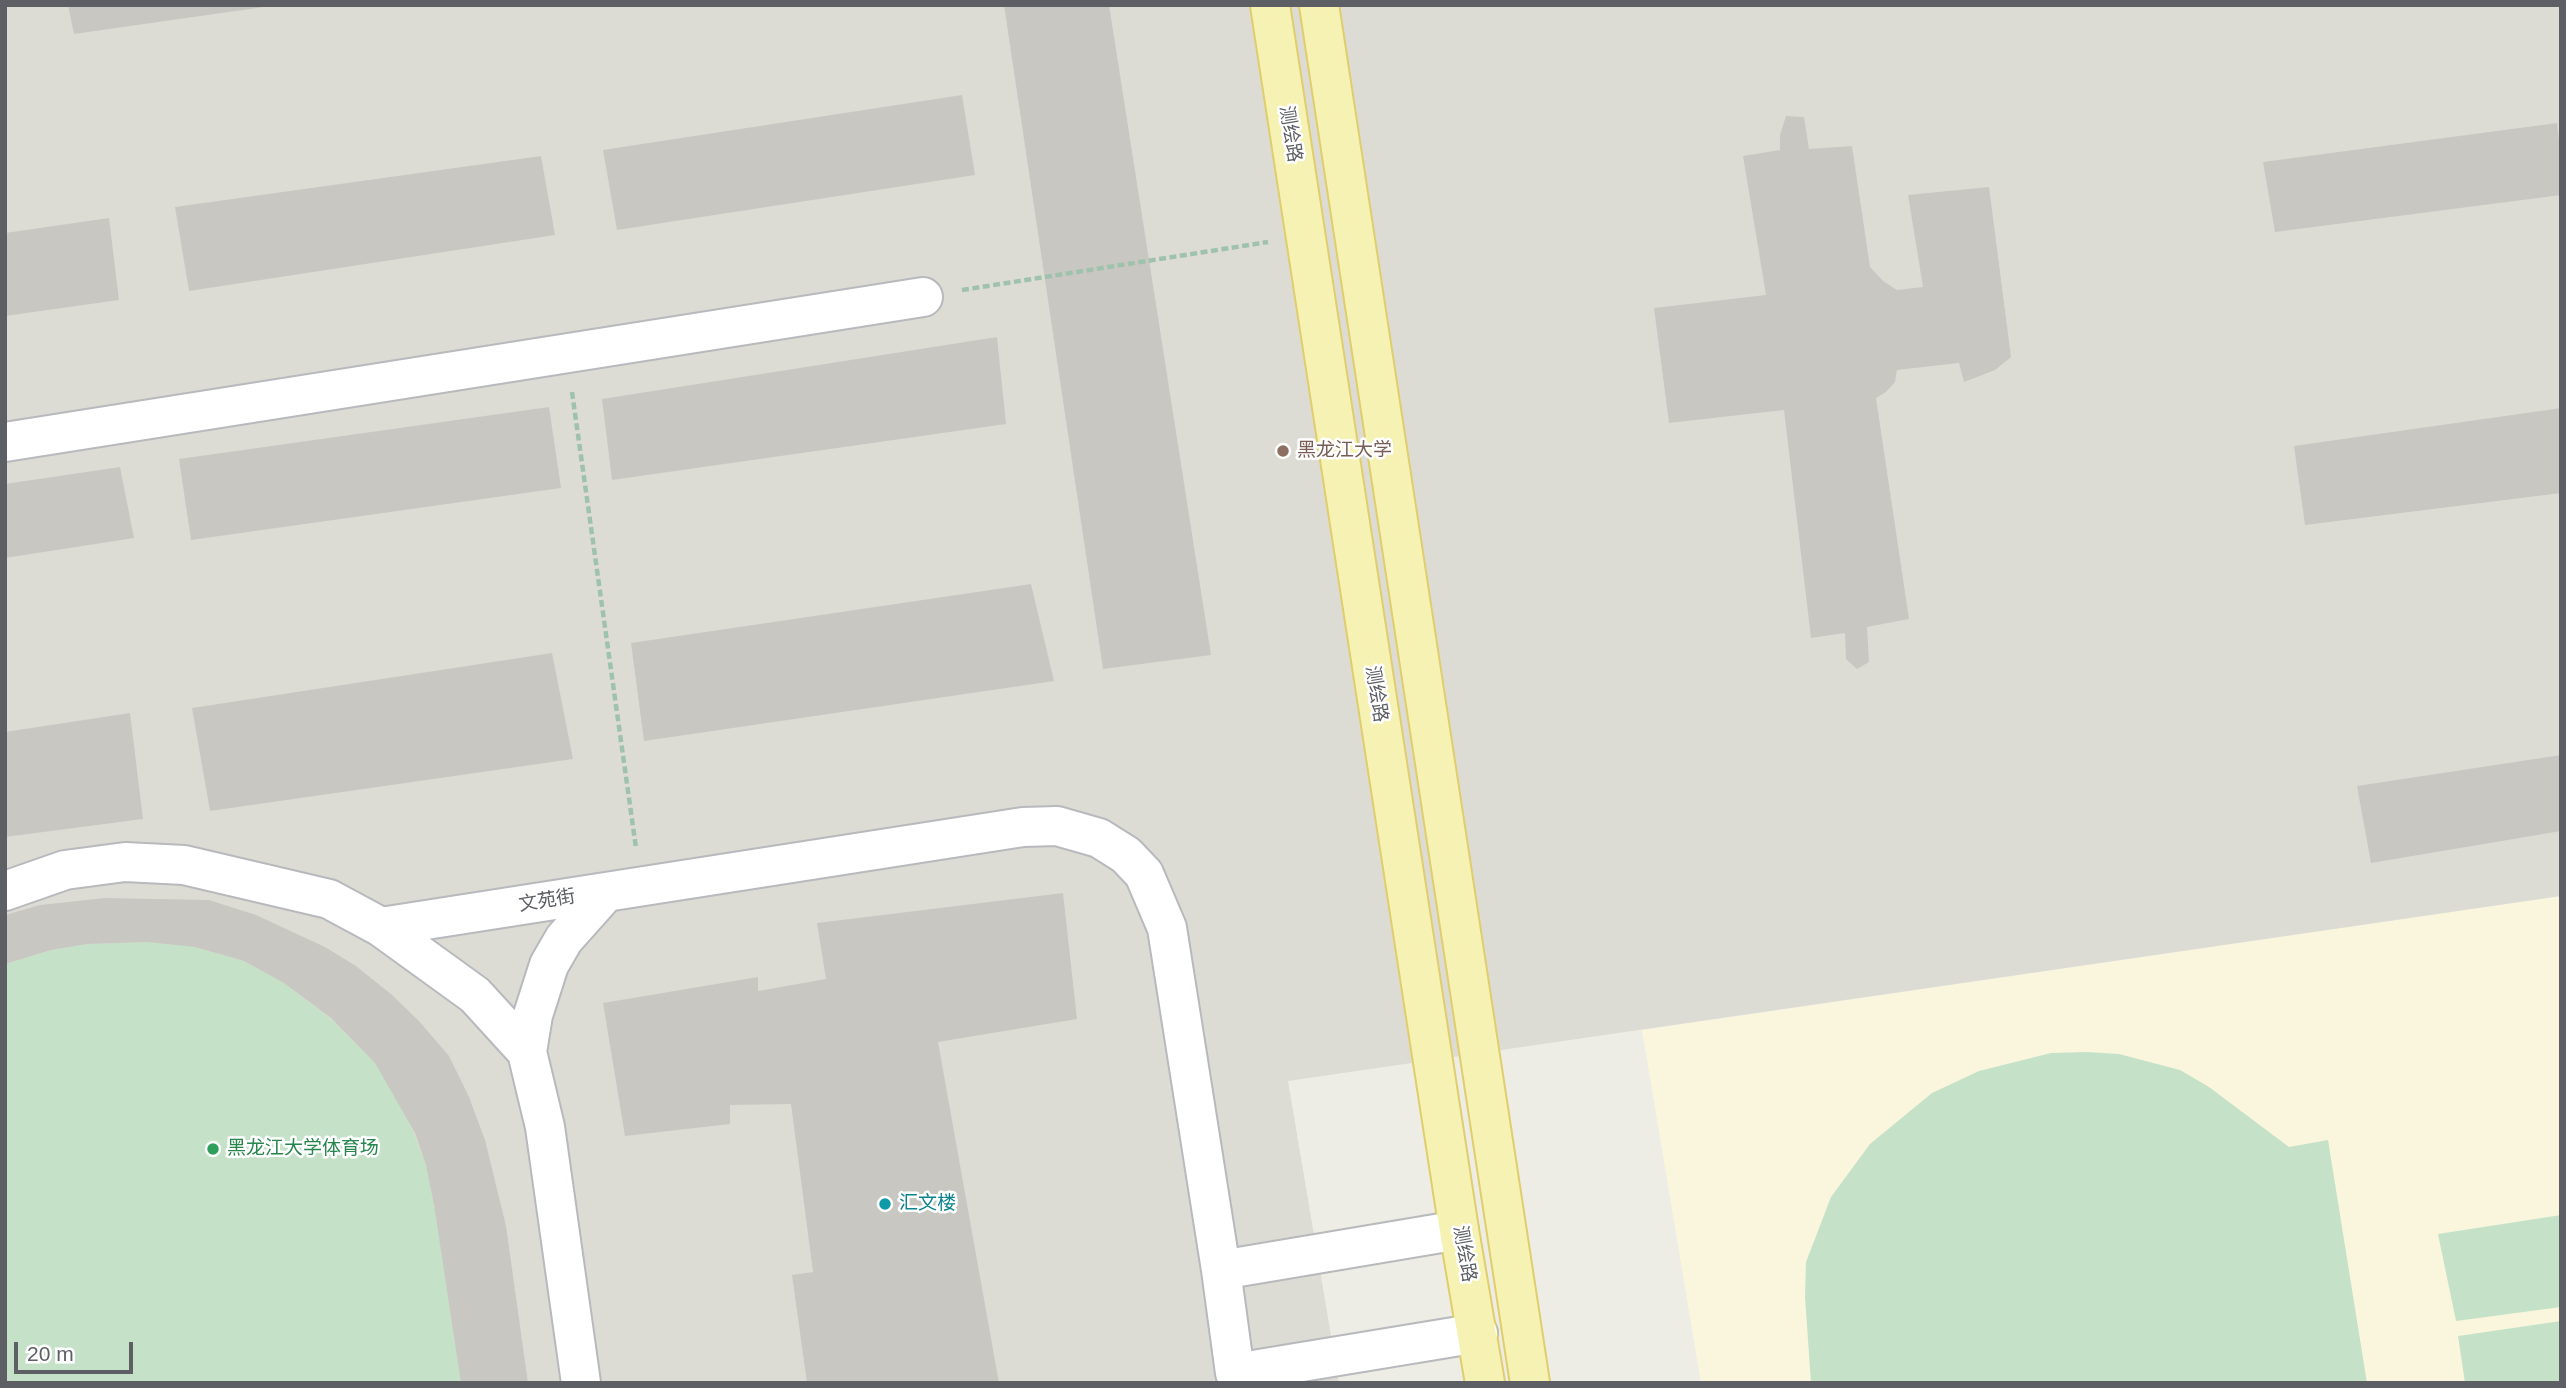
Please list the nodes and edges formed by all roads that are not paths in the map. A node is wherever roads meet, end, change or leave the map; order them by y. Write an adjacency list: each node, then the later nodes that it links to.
1 (1270, 5): 9 (main road, 测绘路)
2 (1319, 5): 14 (main road)
3 (923, 296): 4 (street)
4 (5, 442)
5 (624, 889): 7 (street, 文苑街); 8 (street); 10 (street, 文苑街)
6 (5, 891): 7 (street)
7 (381, 927): 8 (street)
8 (527, 1052): 12 (street)
9 (1459, 1230): 10 (street); 11 (main road, 测绘路)
10 (1222, 1270): 11 (street, 文苑街)
11 (1478, 1333): 13 (main road, 测绘路)
12 (581, 1383)
13 (1485, 1383)
14 (1530, 1383)

